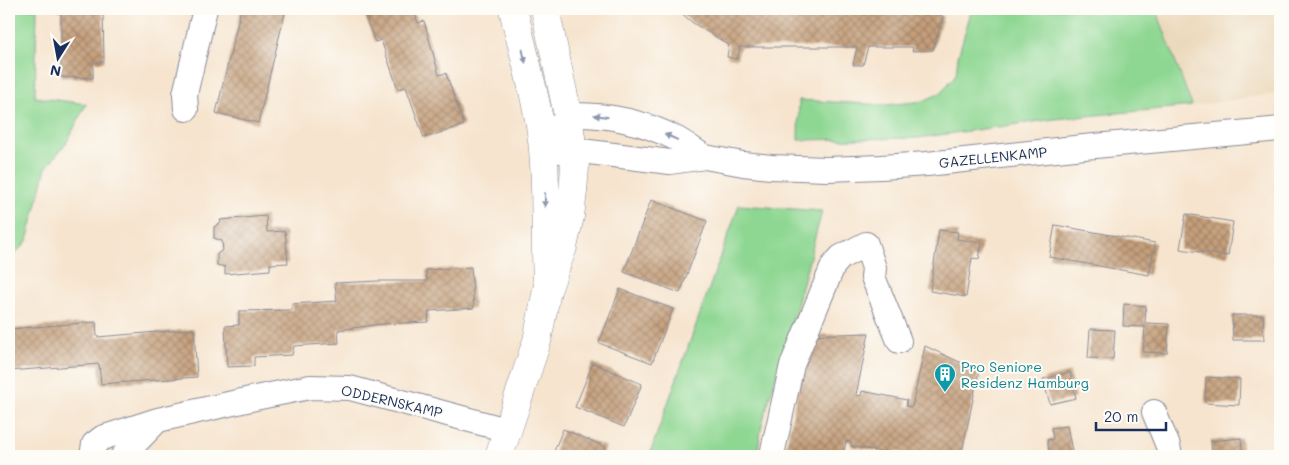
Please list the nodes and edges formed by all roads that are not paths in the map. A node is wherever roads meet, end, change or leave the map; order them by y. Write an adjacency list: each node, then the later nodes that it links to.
1 (205, 9): 6 (street)
2 (512, 9): 10 (main road, one-way to 10)
3 (545, 9): 5 (main road)
4 (564, 9): 5 (main road)
5 (556, 54): 7 (main road)
6 (186, 109)
7 (568, 115): 9 (main road); 10 (street); 11 (street, GAZELLENKAMP, one-way to 7)
8 (1280, 129): 11 (street, GAZELLENKAMP)
9 (573, 150): 10 (street, GAZELLENKAMP); 11 (street, GAZELLENKAMP); 12 (main road)
10 (543, 151): 12 (main road, one-way to 12)
11 (705, 157)
12 (547, 290): 16 (main road)
13 (899, 341): 17 (street)
14 (1154, 412): 21 (street)
15 (158, 420): 16 (street, ODDERNSKAMP); 18 (street, ODDERNSKAMP); 19 (street)
16 (507, 430): 20 (main road)
17 (773, 450)
18 (92, 456)
19 (122, 456)
20 (499, 456)
21 (1170, 456)

